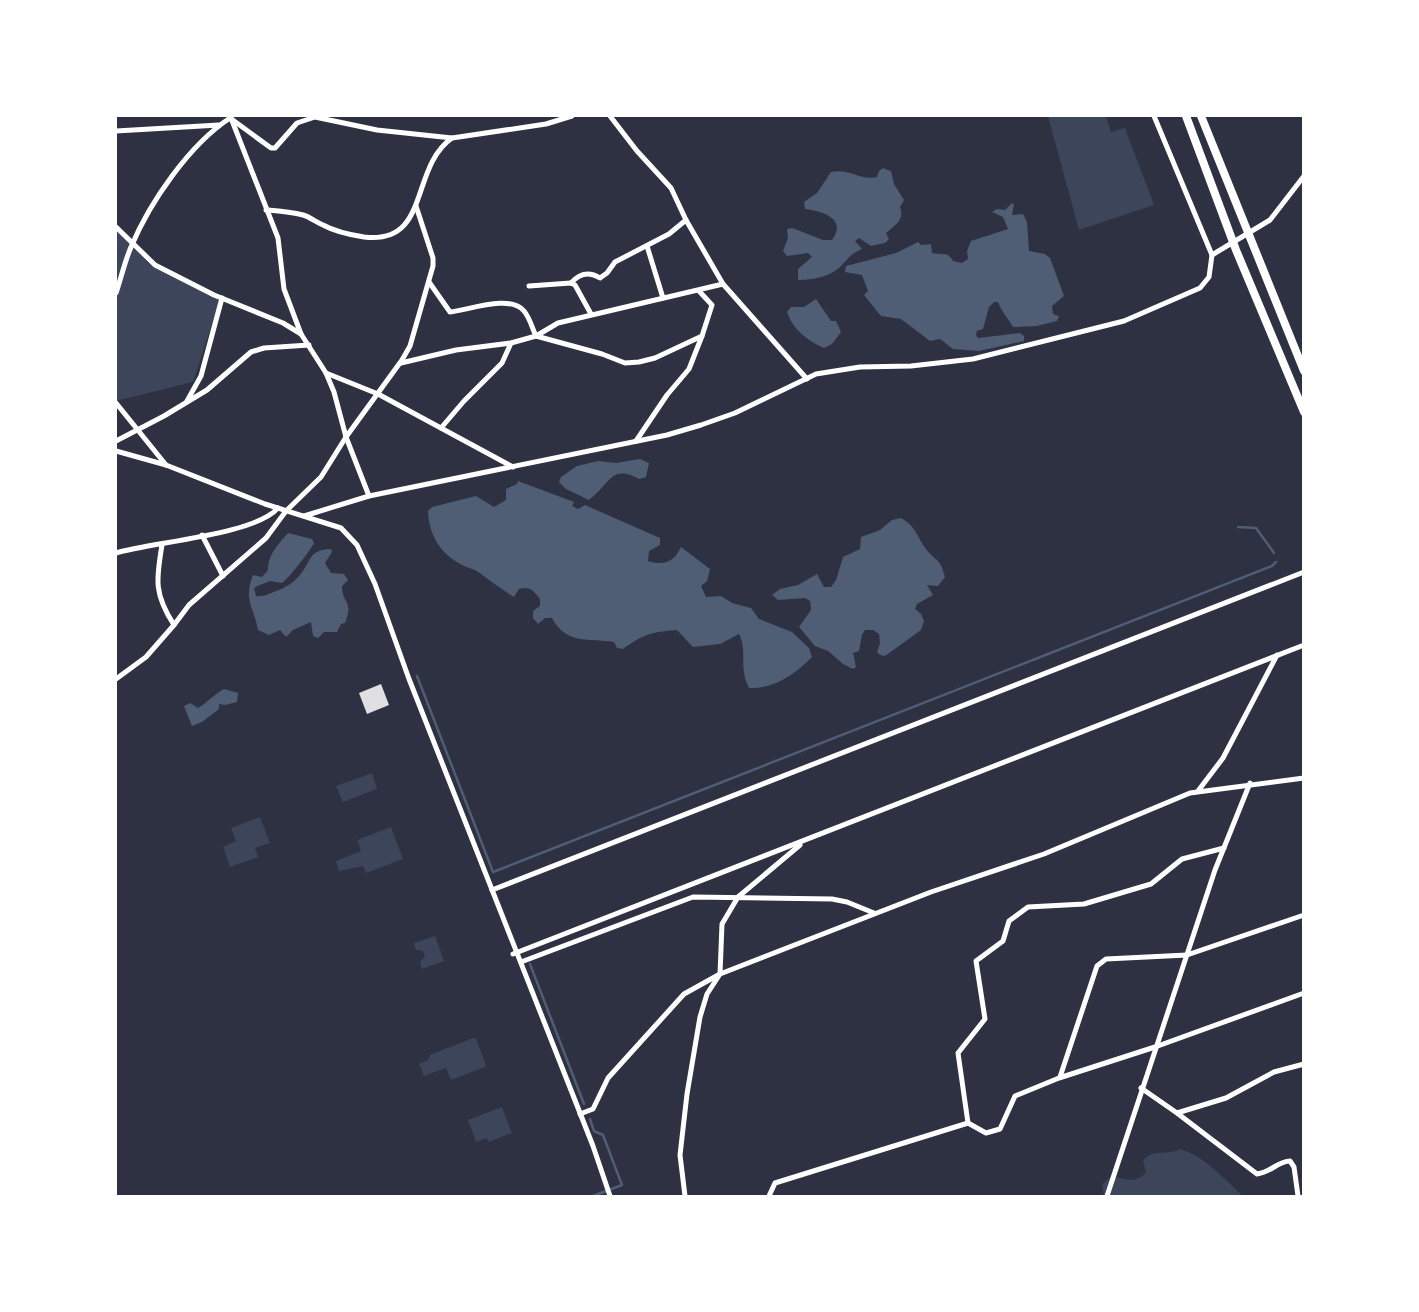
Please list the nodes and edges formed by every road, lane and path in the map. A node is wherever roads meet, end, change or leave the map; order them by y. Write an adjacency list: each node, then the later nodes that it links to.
1 (572, 116): 9 (street)
2 (610, 116): 13 (street)
3 (1154, 116): 19 (street)
4 (1186, 116): 16 (main road)
5 (1201, 116): 15 (main road)
6 (230, 117): 7 (street); 9 (street); 12 (street)
7 (219, 125): 8 (street); 17 (street)
8 (116, 131)
9 (452, 138): 11 (street)
10 (1304, 176): 15 (street)
11 (416, 206): 12 (street); 20 (street)
12 (266, 210): 29 (street)
13 (686, 220): 18 (street); 22 (street)
14 (116, 227): 17 (street)
15 (1247, 234): 16 (street); 35 (main road)
16 (1233, 242): 19 (street); 41 (main road)
17 (132, 245): 25 (street); 26 (street)
18 (646, 246): 21 (street); 27 (street)
19 (1213, 254): 37 (street)
20 (429, 282): 30 (street); 34 (street)
21 (571, 283): 23 (street); 28 (street)
22 (723, 284): 24 (street); 37 (street)
23 (529, 286)
24 (699, 290): 27 (street); 31 (street)
25 (116, 293)
26 (222, 298): 29 (street); 39 (street)
27 (663, 298): 28 (street)
28 (591, 314): 30 (street)
29 (301, 334): 33 (street)
30 (536, 336): 31 (street); 32 (street)
31 (702, 336): 46 (street)
32 (511, 343): 34 (street); 42 (street)
33 (309, 345): 36 (street); 39 (street)
34 (401, 363): 38 (street)
35 (1304, 371)
36 (326, 373): 38 (street); 44 (street)
37 (807, 379): 46 (street)
38 (378, 394): 42 (street); 44 (street)
39 (187, 401): 43 (street)
40 (116, 403): 43 (street)
41 (1304, 412)
42 (441, 428): 49 (street)
43 (138, 430): 45 (street); 48 (street)
44 (346, 437): 50 (street); 52 (street)
45 (116, 441)
46 (636, 441): 49 (street)
47 (116, 451): 48 (street)
48 (166, 465): 51 (street)
49 (513, 467): 50 (street)
50 (369, 496): 53 (street)
51 (278, 508): 52 (street); 54 (street)
52 (286, 511): 53 (street); 58 (street)
53 (304, 516): 68 (street)
54 (202, 535): 55 (street); 58 (street)
55 (162, 545): 56 (street); 59 (street)
56 (116, 553)
57 (1304, 572): 68 (street)
58 (223, 576): 59 (street)
59 (174, 625): 62 (street)
60 (1304, 645): 61 (street)
61 (1277, 655): 65 (street); 66 (street)
62 (117, 676)
63 (1304, 778): 64 (street)
64 (1250, 783): 65 (street); 67 (street)
65 (1198, 791): 70 (street)
66 (805, 840): 69 (street); 72 (street)
67 (1224, 848): 73 (street); 83 (street)
68 (491, 891): 72 (street)
69 (738, 897): 70 (street); 74 (street); 75 (street)
70 (875, 914): 75 (street)
71 (1304, 915): 73 (street)
72 (515, 953): 74 (street)
73 (1187, 955): 77 (street); 79 (street)
74 (520, 962): 82 (street)
75 (720, 974): 82 (street); 85 (street)
76 (1304, 993): 77 (street)
77 (1155, 1047): 79 (street); 80 (street)
78 (1304, 1064): 81 (street)
79 (1059, 1078): 83 (street)
80 (1141, 1088): 81 (street); 87 (street)
81 (1177, 1113): 88 (street)
82 (580, 1114): 84 (street)
83 (968, 1123): 86 (street)
84 (610, 1196)
85 (685, 1196)
86 (769, 1196)
87 (1107, 1196)
88 (1298, 1196)

